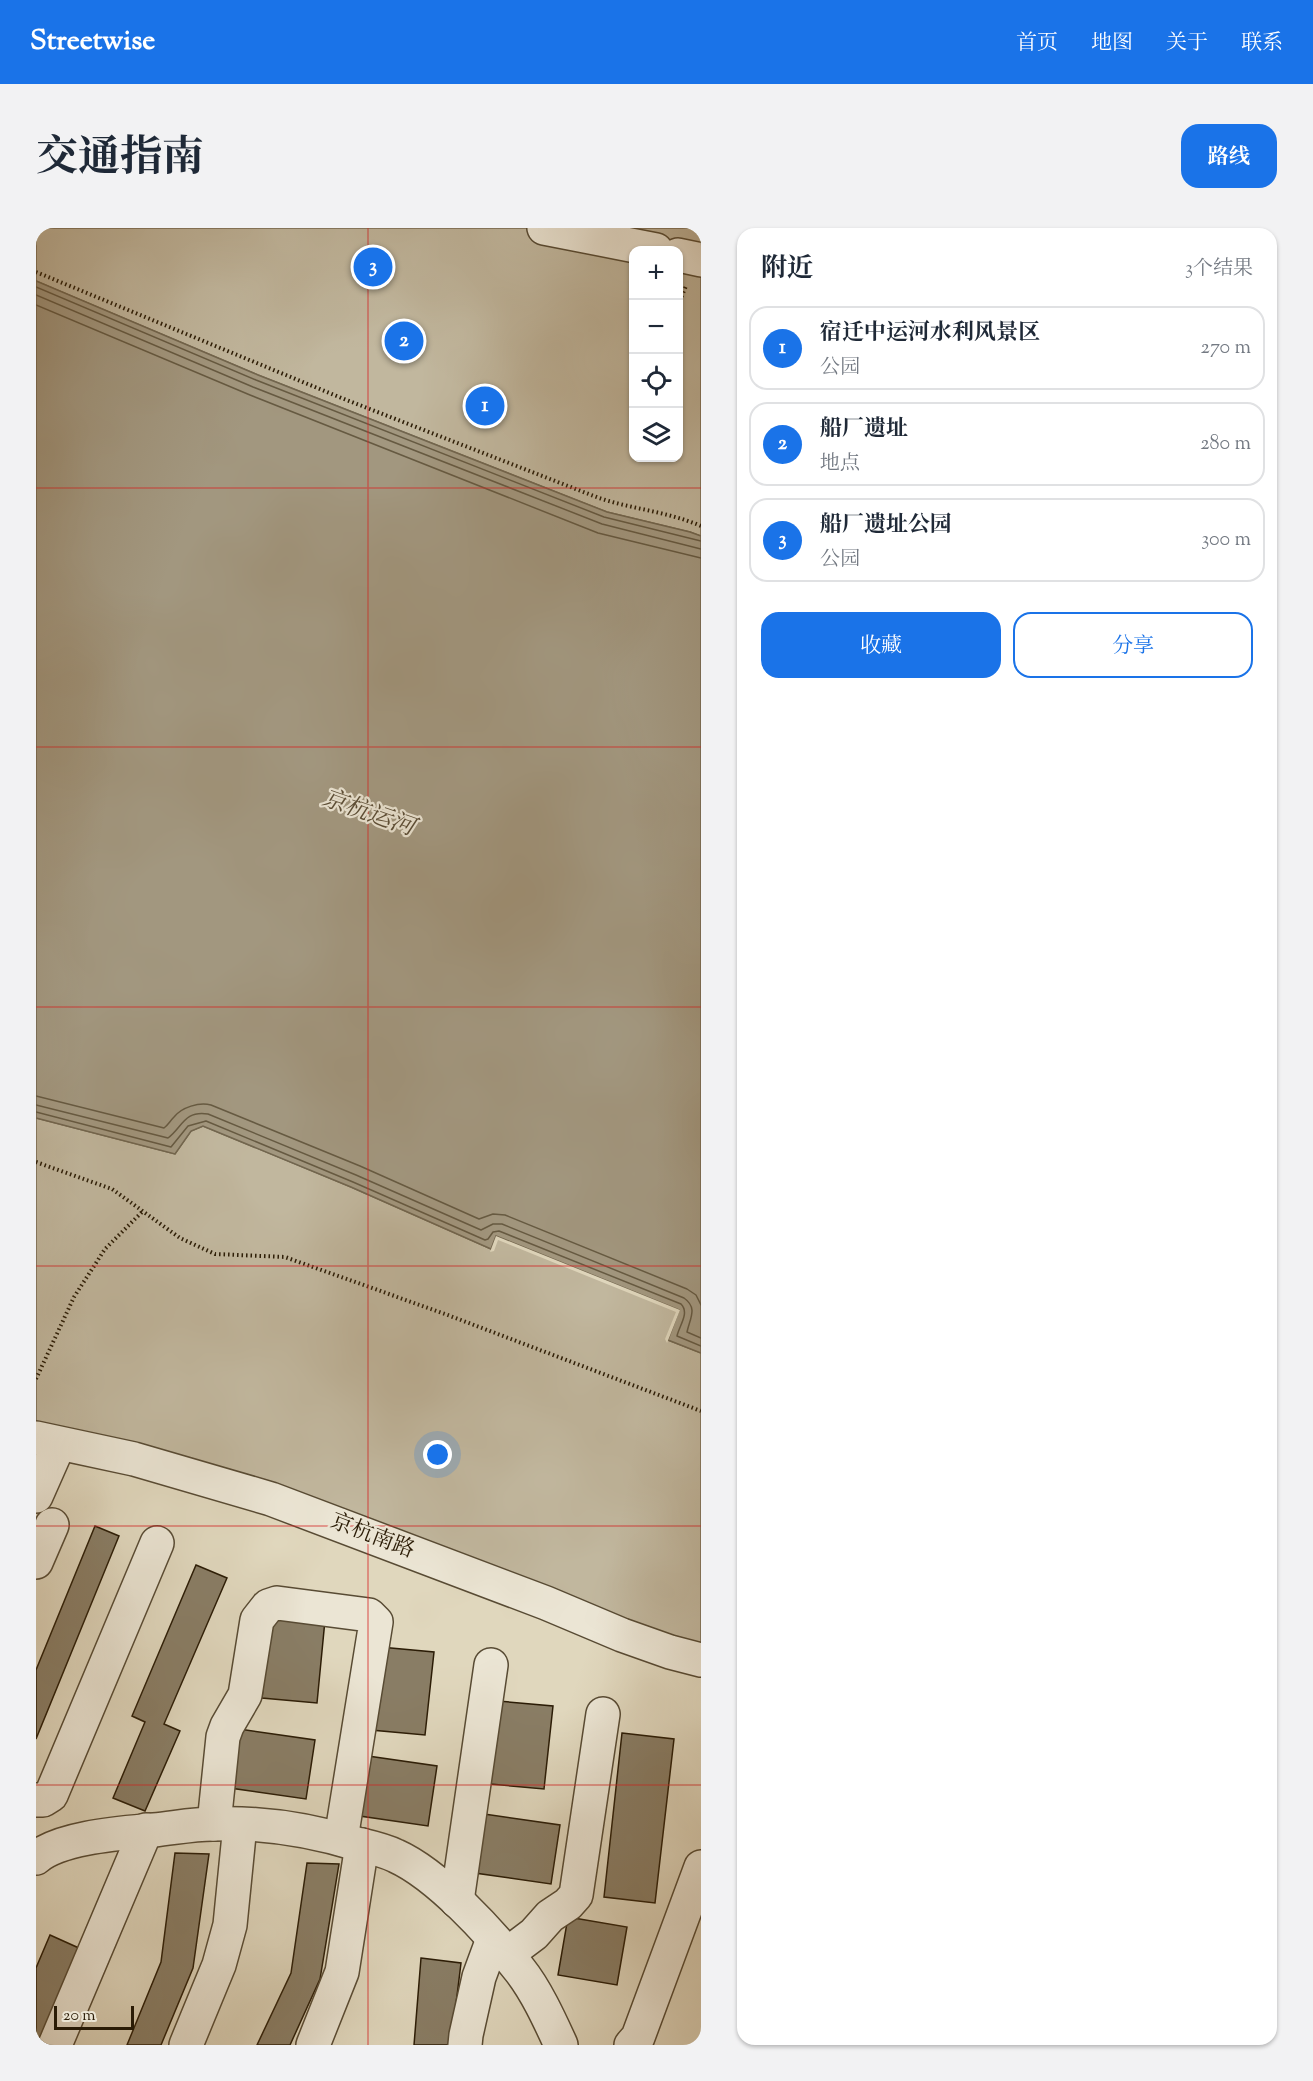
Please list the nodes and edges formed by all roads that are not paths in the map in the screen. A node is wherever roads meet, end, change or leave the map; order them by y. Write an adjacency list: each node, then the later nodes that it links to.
1 (544, 228): 2 (street)
2 (636, 246)
3 (683, 256): 4 (street)
4 (701, 260)
5 (47, 1441): 6 (street); 10 (street, 京杭南路)
6 (36, 1496)
7 (52, 1525): 9 (street)
8 (157, 1543): 13 (street)
9 (36, 1562)
10 (701, 1660)
11 (491, 1665): 19 (street)
12 (603, 1714): 20 (street)
13 (44, 1797): 17 (street)
14 (227, 1824): 15 (street); 16 (street); 16 (street); 22 (street)
15 (146, 1830): 17 (street); 21 (street)
16 (352, 1842): 19 (street); 23 (street)
17 (38, 1847)
18 (701, 1868): 26 (street)
19 (458, 1901): 20 (street)
20 (499, 1947): 24 (street); 25 (street)
21 (55, 2045)
22 (186, 2045)
23 (314, 2045)
24 (465, 2045)
25 (561, 2045)
26 (631, 2045)

